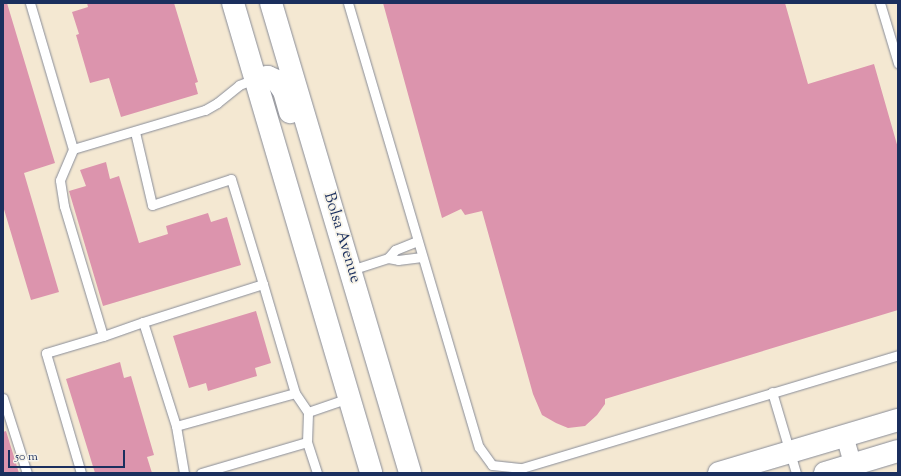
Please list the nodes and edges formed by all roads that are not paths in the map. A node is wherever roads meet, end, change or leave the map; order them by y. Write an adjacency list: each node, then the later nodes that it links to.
1 (30, 3): 9 (lane)
2 (233, 3): 7 (main road)
3 (271, 3): 10 (main road, Bolsa Avenue)
4 (348, 3): 11 (lane)
5 (880, 3): 6 (lane)
6 (898, 63)
7 (255, 78): 8 (lane); 10 (main road); 22 (main road)
8 (135, 132): 9 (lane); 15 (lane)
9 (73, 150): 17 (lane)
10 (330, 202): 14 (main road, Bolsa Avenue)
11 (417, 241): 12 (lane); 13 (lane)
12 (388, 258): 13 (lane); 14 (lane)
13 (422, 258): 19 (lane)
14 (351, 270): 38 (main road, Bolsa Avenue)
15 (262, 284): 16 (lane); 20 (lane)
16 (143, 322): 17 (lane); 25 (lane)
17 (103, 336): 33 (lane)
18 (898, 354): 19 (lane)
19 (772, 392): 29 (lane)
20 (295, 393): 23 (lane); 25 (lane)
21 (3, 398): 32 (lane)
22 (349, 398): 23 (lane); 37 (main road)
23 (308, 412): 27 (lane)
24 (898, 420): 26 (main road)
25 (176, 426): 34 (lane)
26 (844, 436): 29 (main road); 30 (street)
27 (307, 442): 35 (lane); 36 (lane)
28 (898, 451): 30 (main road)
29 (790, 452): 31 (main road); 39 (lane)
30 (853, 469): 40 (main road)
31 (726, 472)
32 (27, 473)
33 (81, 473)
34 (184, 473)
35 (201, 473)
36 (316, 473)
37 (371, 473)
38 (410, 473)
39 (796, 473)
40 (825, 473)

